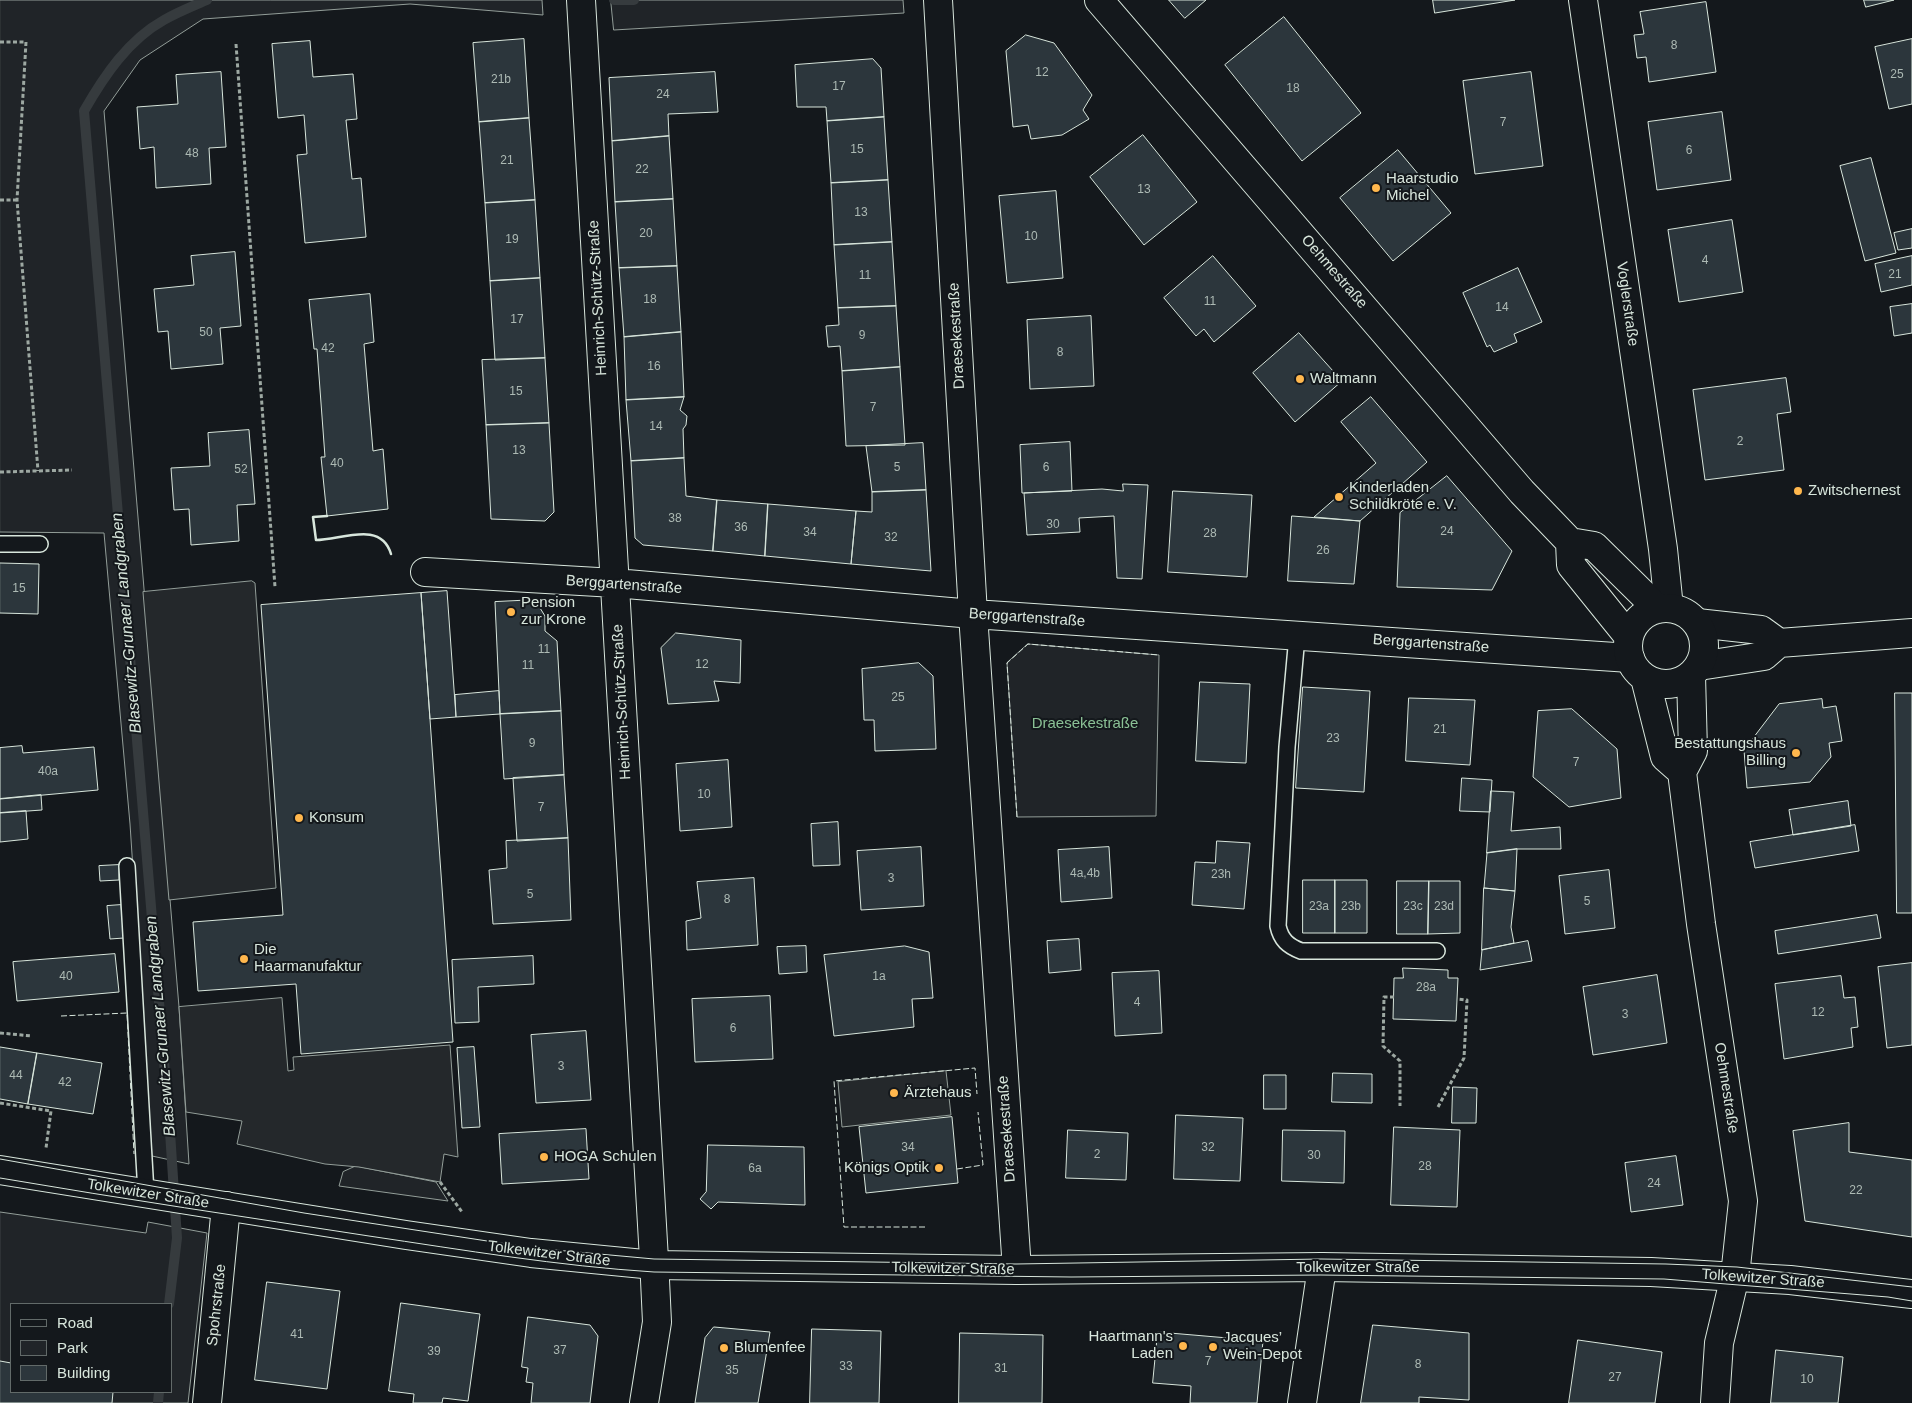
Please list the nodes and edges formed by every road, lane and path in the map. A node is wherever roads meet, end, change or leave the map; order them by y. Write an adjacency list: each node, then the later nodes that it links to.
1 (581, 0): 16 (street, Heinrich-Schütz-Straße)
2 (1099, 0): 12 (street, Oehmestraße)
3 (1583, 0): 18 (street, Voglerstraße)
4 (939, 4): 19 (street, Draesekestraße)
5 (0, 42): 8 (path)
6 (236, 44): 17 (path)
7 (0, 200): 8 (path)
8 (17, 200): 10 (path)
9 (72, 470): 10 (path)
10 (38, 471): 11 (path)
11 (0, 472)
12 (1570, 542): 18 (street); 24 (street)
13 (0, 544): 14 (lane)
14 (40, 544)
15 (425, 572): 16 (street, Berggartenstraße)
16 (615, 583): 19 (street, Berggartenstraße); 40 (street, Heinrich-Schütz-Straße)
17 (275, 587)
18 (1663, 609): 20 (street); 24 (street)
19 (973, 614): 22 (street, Berggartenstraße); 42 (street, Draesekestraße)
20 (1696, 623): 23 (street); 25 (street)
21 (1912, 633): 23 (street)
22 (1296, 636): 24 (street, Berggartenstraße); 28 (lane)
23 (1779, 643): 25 (street)
24 (1635, 658): 25 (street); 26 (street)
25 (1695, 671): 26 (street)
26 (1682, 772): 43 (street, Oehmestraße)
27 (127, 866): 38 (lane)
28 (1437, 952)
29 (1394, 997): 34 (path)
30 (1457, 999): 35 (path)
31 (0, 1033): 32 (path)
32 (32, 1036)
33 (0, 1103): 37 (path)
34 (1400, 1106)
35 (1438, 1107)
36 (0, 1170): 37 (street, Tolkewitzer Straße)
37 (43, 1177): 38 (street, Tolkewitzer Straße)
38 (147, 1194): 39 (street, Tolkewitzer Straße)
39 (220, 1205): 40 (street, Tolkewitzer Straße); 45 (street, Spohrstraße)
40 (654, 1265): 42 (street, Tolkewitzer Straße); 46 (street, Heinrich-Schütz-Straße)
41 (1322, 1267): 42 (street, Tolkewitzer Straße); 43 (street, Tolkewitzer Straße); 47 (street)
42 (1017, 1270)
43 (1735, 1276): 44 (street, Tolkewitzer Straße); 48 (street, Oehmestraße)
44 (1912, 1294)
45 (206, 1403)
46 (644, 1403)
47 (1302, 1403)
48 (1715, 1403)

